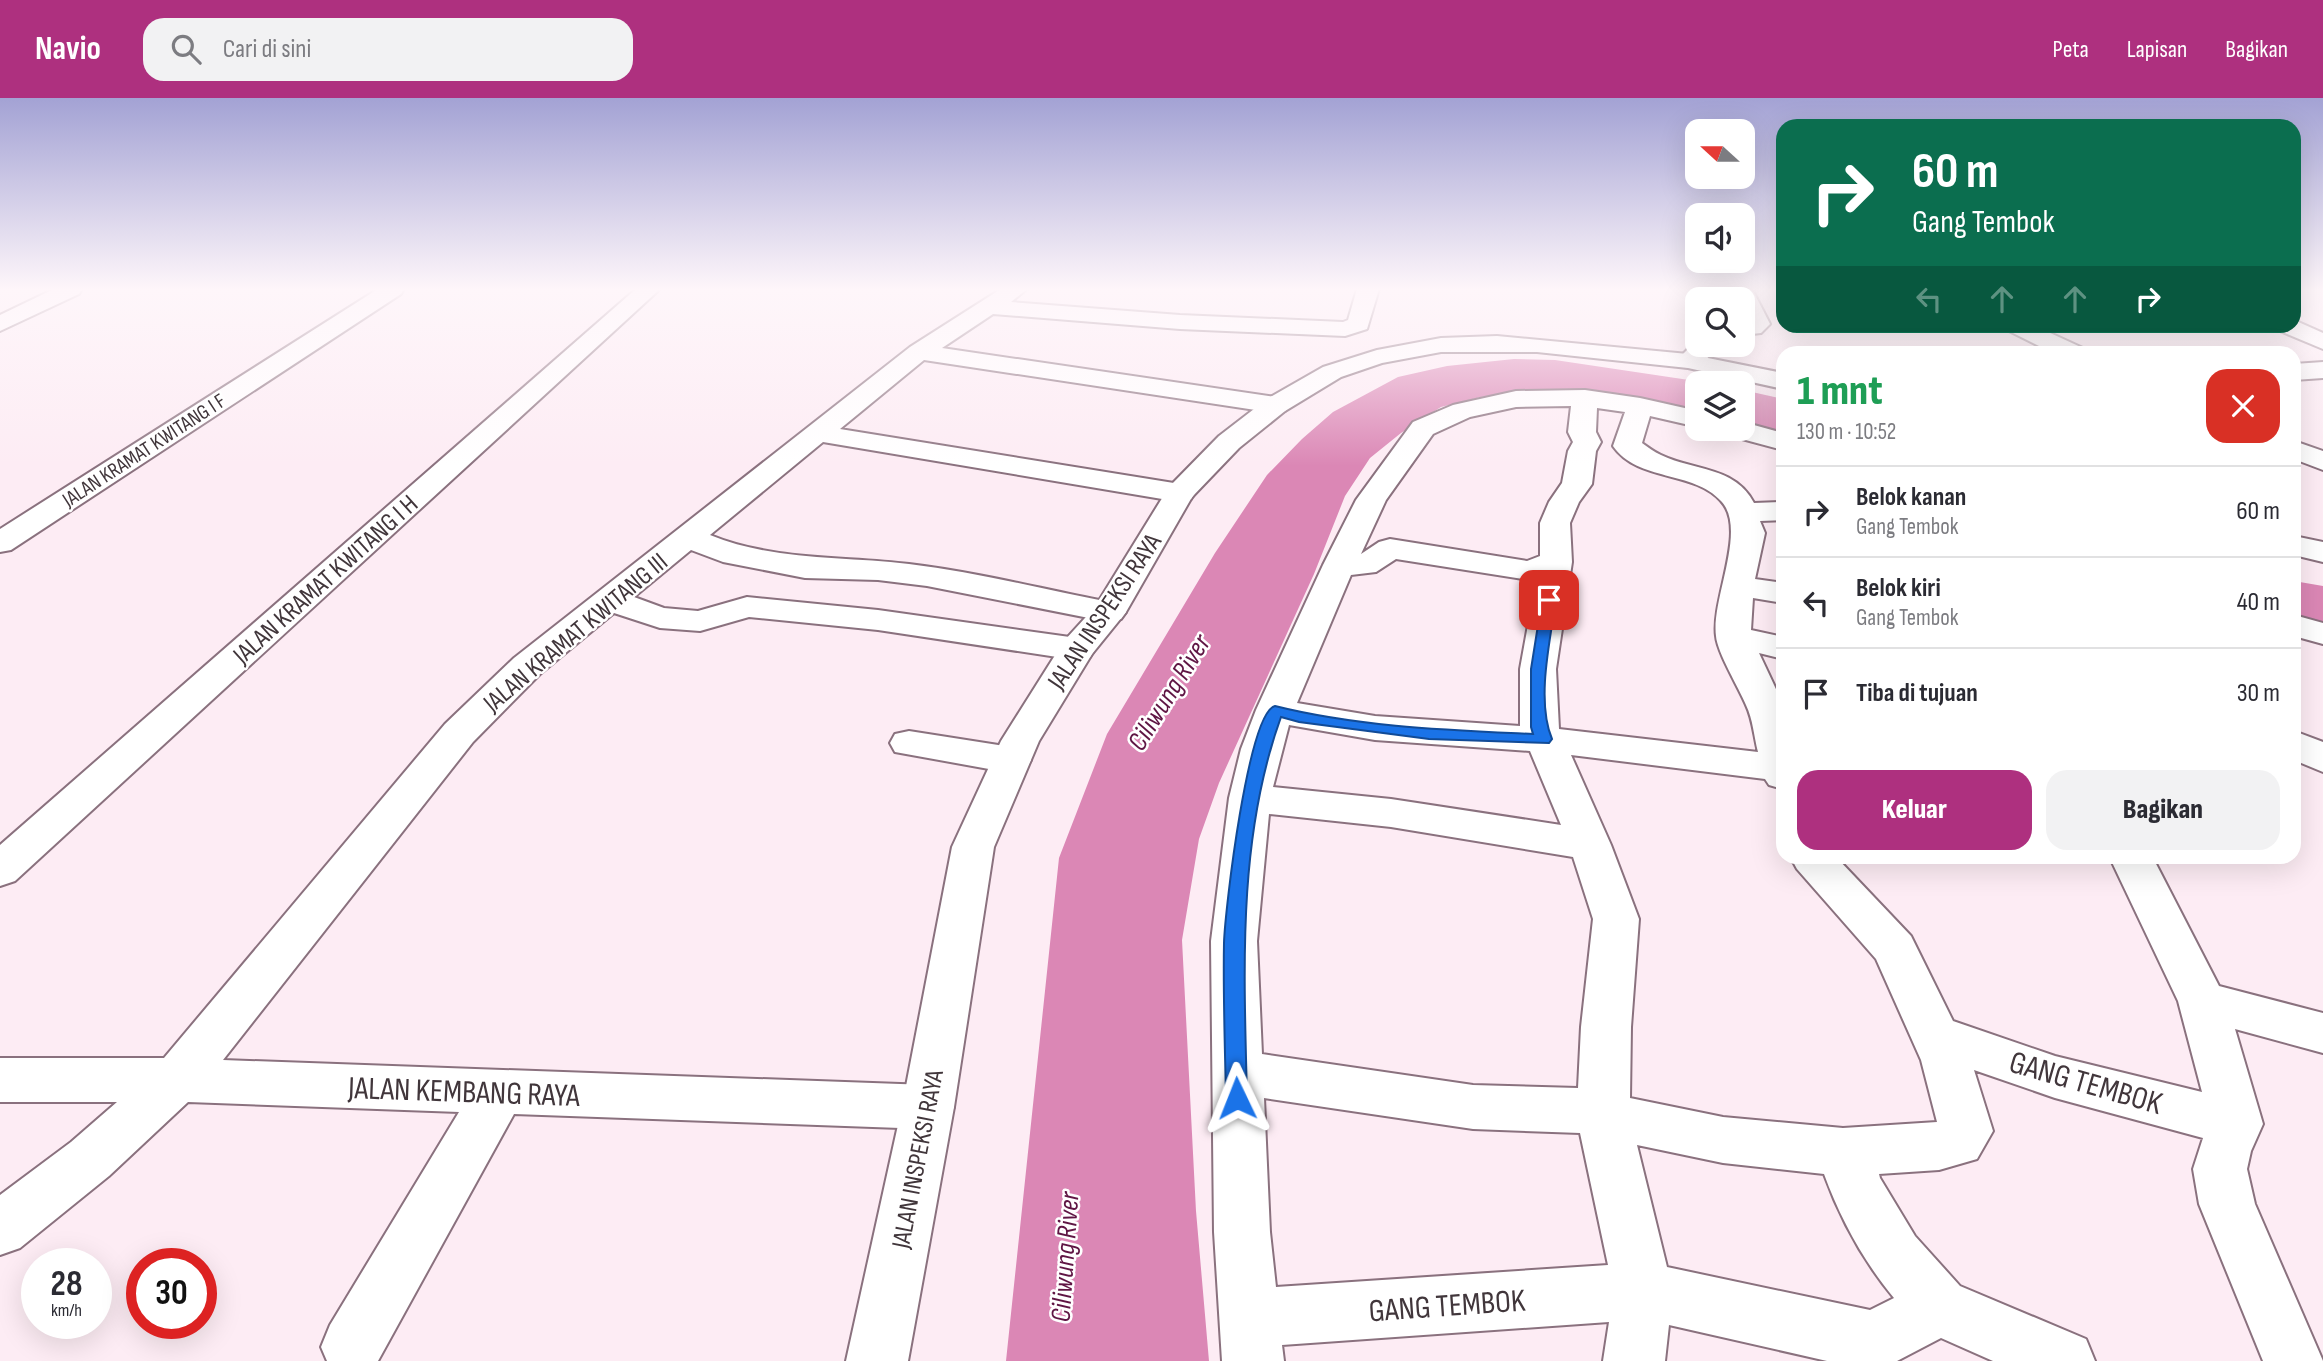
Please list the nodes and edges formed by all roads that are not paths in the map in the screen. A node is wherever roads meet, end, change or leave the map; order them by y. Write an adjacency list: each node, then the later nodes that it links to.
1 (302, 348): 25 (street, JALAN KRAMAT KWITANG I F)
2 (583, 348): 52 (street, JALAN KRAMAT KWITANG I H)
3 (925, 348): 6 (street, JALAN KRAMAT KWITANG III)
4 (1424, 348): 13 (street, JALAN INSPEKSI RAYA)
5 (1596, 348): 7 (street, JALAN INSPEKSI RAYA)
6 (919, 352): 13 (street); 16 (street, JALAN KRAMAT KWITANG III)
7 (1685, 352)
8 (1709, 357): 11 (street, JALAN INSPEKSI RAYA)
9 (2323, 370): 10 (street)
10 (2301, 372)
11 (1776, 380)
12 (1585, 398): 14 (street); 28 (street); 29 (street)
13 (1276, 405): 21 (street, JALAN INSPEKSI RAYA)
14 (1640, 406): 15 (street); 23 (street)
15 (1685, 416)
16 (817, 433): 21 (street); 24 (street, JALAN KRAMAT KWITANG III)
17 (1755, 434): 18 (street)
18 (1776, 440)
19 (2301, 452): 20 (street)
20 (2323, 461)
21 (1180, 492): 33 (street, JALAN INSPEKSI RAYA)
22 (1776, 511): 23 (street)
23 (1742, 512): 30 (street)
24 (687, 537): 32 (street, JALAN KRAMAT KWITANG III); 33 (street)
25 (0, 543)
26 (2301, 547): 27 (street)
27 (2323, 552)
28 (1556, 562): 29 (street); 40 (street)
29 (1339, 565): 39 (street)
30 (1737, 586): 31 (street); 36 (street)
31 (1776, 592)
32 (609, 600): 38 (street); 58 (street, JALAN KRAMAT KWITANG III)
33 (1109, 612): 38 (street, JALAN INSPEKSI RAYA)
34 (2301, 627): 35 (street)
35 (2323, 634)
36 (1733, 637): 37 (street); 42 (street)
37 (1776, 646)
38 (1077, 649): 44 (street, JALAN INSPEKSI RAYA)
39 (1275, 710): 40 (street); 48 (street)
40 (1544, 739): 47 (street); 49 (street)
41 (909, 743): 44 (street)
42 (1776, 743)
43 (2301, 747): 45 (street)
44 (1011, 760): 60 (street, JALAN INSPEKSI RAYA)
45 (2323, 760): 46 (street)
46 (2301, 762)
47 (1776, 769)
48 (1250, 798): 49 (street); 56 (street)
49 (1590, 845): 61 (street)
50 (1817, 864): 55 (street)
51 (2135, 864): 53 (street)
52 (0, 870)
53 (2202, 1001): 54 (street); 62 (street)
54 (2323, 1033)
55 (1936, 1036): 62 (street, GANG TEMBOK); 63 (street)
56 (1236, 1072): 61 (street); 67 (street)
57 (0, 1080): 58 (street, JALAN KEMBANG RAYA)
58 (177, 1080): 59 (street, JALAN KEMBANG RAYA); 64 (street, JALAN KRAMAT KWITANG III)
59 (499, 1092): 60 (street, JALAN KEMBANG RAYA); 68 (street)
60 (928, 1107): 69 (street, JALAN INSPEKSI RAYA)
61 (1603, 1116): 63 (street); 65 (street)
62 (2237, 1124): 72 (street)
63 (1843, 1152): 66 (street)
64 (0, 1229)
65 (1643, 1291): 66 (street, GANG TEMBOK); 67 (street, GANG TEMBOK); 70 (street)
66 (1939, 1307): 71 (street)
67 (1252, 1340)
68 (352, 1347)
69 (877, 1361)
70 (1634, 1361)
71 (2064, 1361)
72 (2294, 1361)

